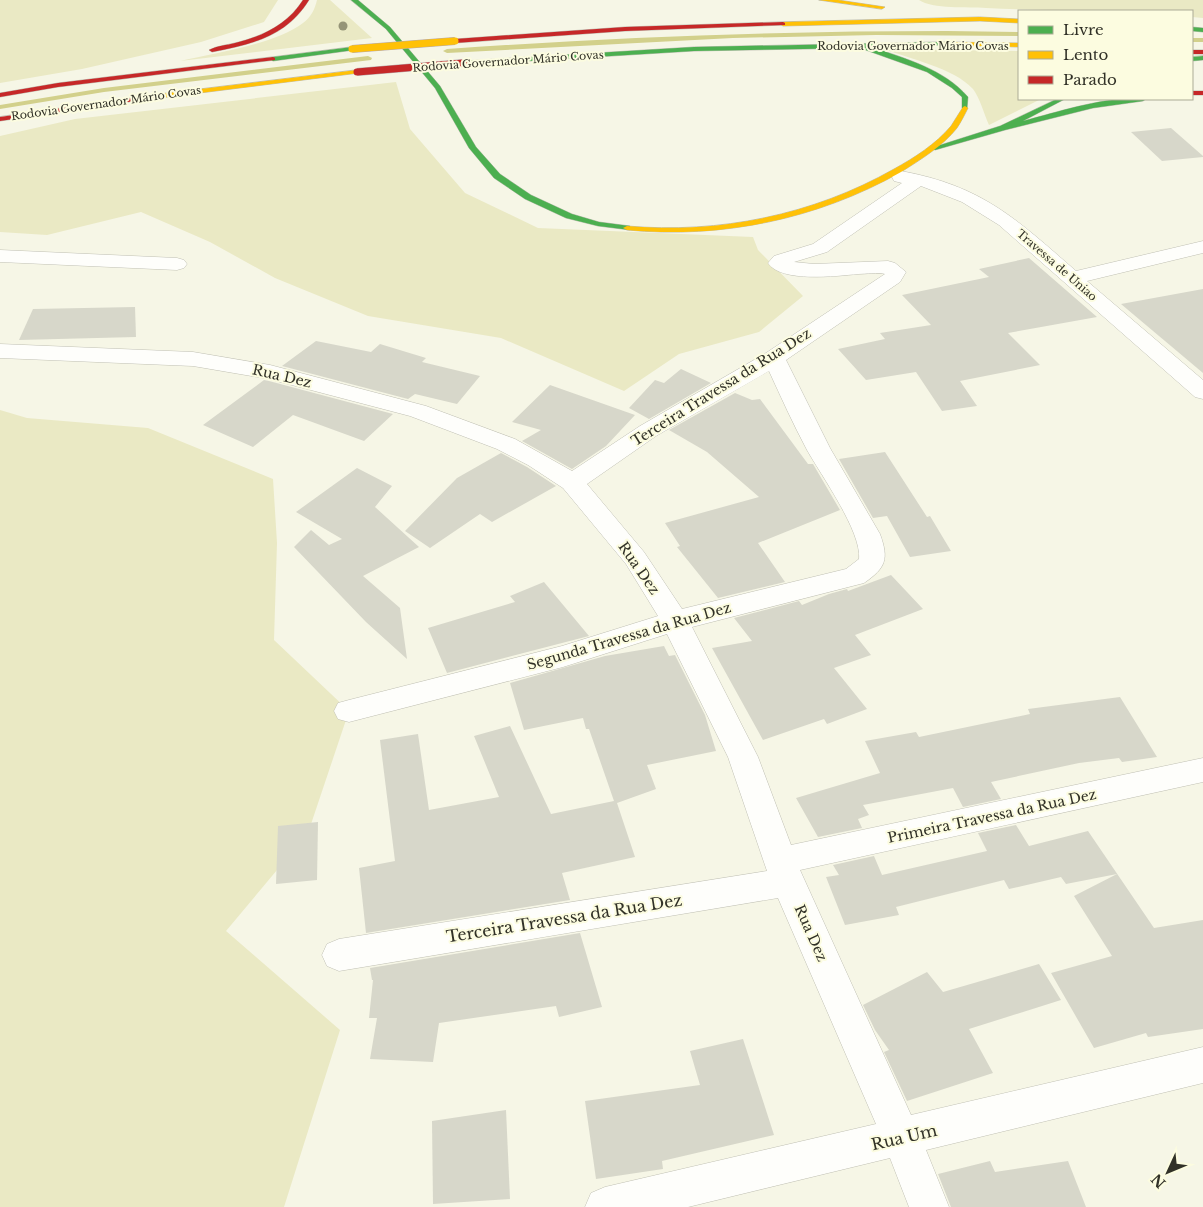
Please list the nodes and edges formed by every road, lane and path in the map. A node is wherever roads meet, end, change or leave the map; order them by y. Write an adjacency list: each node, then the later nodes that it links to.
1 (306, 0): 9 (main road)
2 (354, 0): 18 (main road)
3 (852, 0): 4 (street)
4 (829, 1): 5 (main road)
5 (980, 19): 6 (main road, Rodovia Governador Mário Covas); 11 (main road, Rodovia Governador Mário Covas, bridge)
6 (1018, 21)
7 (859, 45): 8 (main road, Rodovia Governador Mário Covas); 15 (main road, Rodovia Governador Mário Covas, bridge); 17 (main road)
8 (1018, 46)
9 (204, 52)
10 (149, 62): 11 (main road)
11 (58, 85): 12 (main road, Rodovia Governador Mário Covas)
12 (0, 94)
13 (1060, 100): 16 (main road)
14 (1136, 100): 16 (main road)
15 (0, 119)
16 (1003, 128): 17 (main road)
17 (935, 148): 18 (main road)
18 (890, 176): 19 (street, Travessa de Uniao)
19 (918, 180): 23 (street, Travessa de Uniao); 25 (street, Terceira Travessa da Rua Dez)
20 (1203, 247): 23 (street)
21 (0, 256): 22 (street)
22 (177, 264)
23 (1072, 278): 26 (street, Travessa de Uniao)
24 (0, 350): 27 (street, Rua Dez)
25 (774, 358): 27 (street, Terceira Travessa da Rua Dez); 28 (street, Segunda Travessa da Rua Dez)
26 (1203, 392)
27 (572, 482): 28 (street, Rua Dez)
28 (675, 621): 29 (street, Segunda Travessa da Rua Dez); 31 (street, Rua Dez)
29 (349, 711)
30 (1203, 770): 31 (street, Primeira Travessa da Rua Dez)
31 (784, 872): 32 (street, Terceira Travessa da Rua Dez); 34 (street, Rua Dez)
32 (339, 954)
33 (1203, 1065): 34 (street, Rua Um)
34 (901, 1137): 35 (street, Rua Um); 36 (street, Rua Dez)
35 (605, 1207)
36 (929, 1207)

